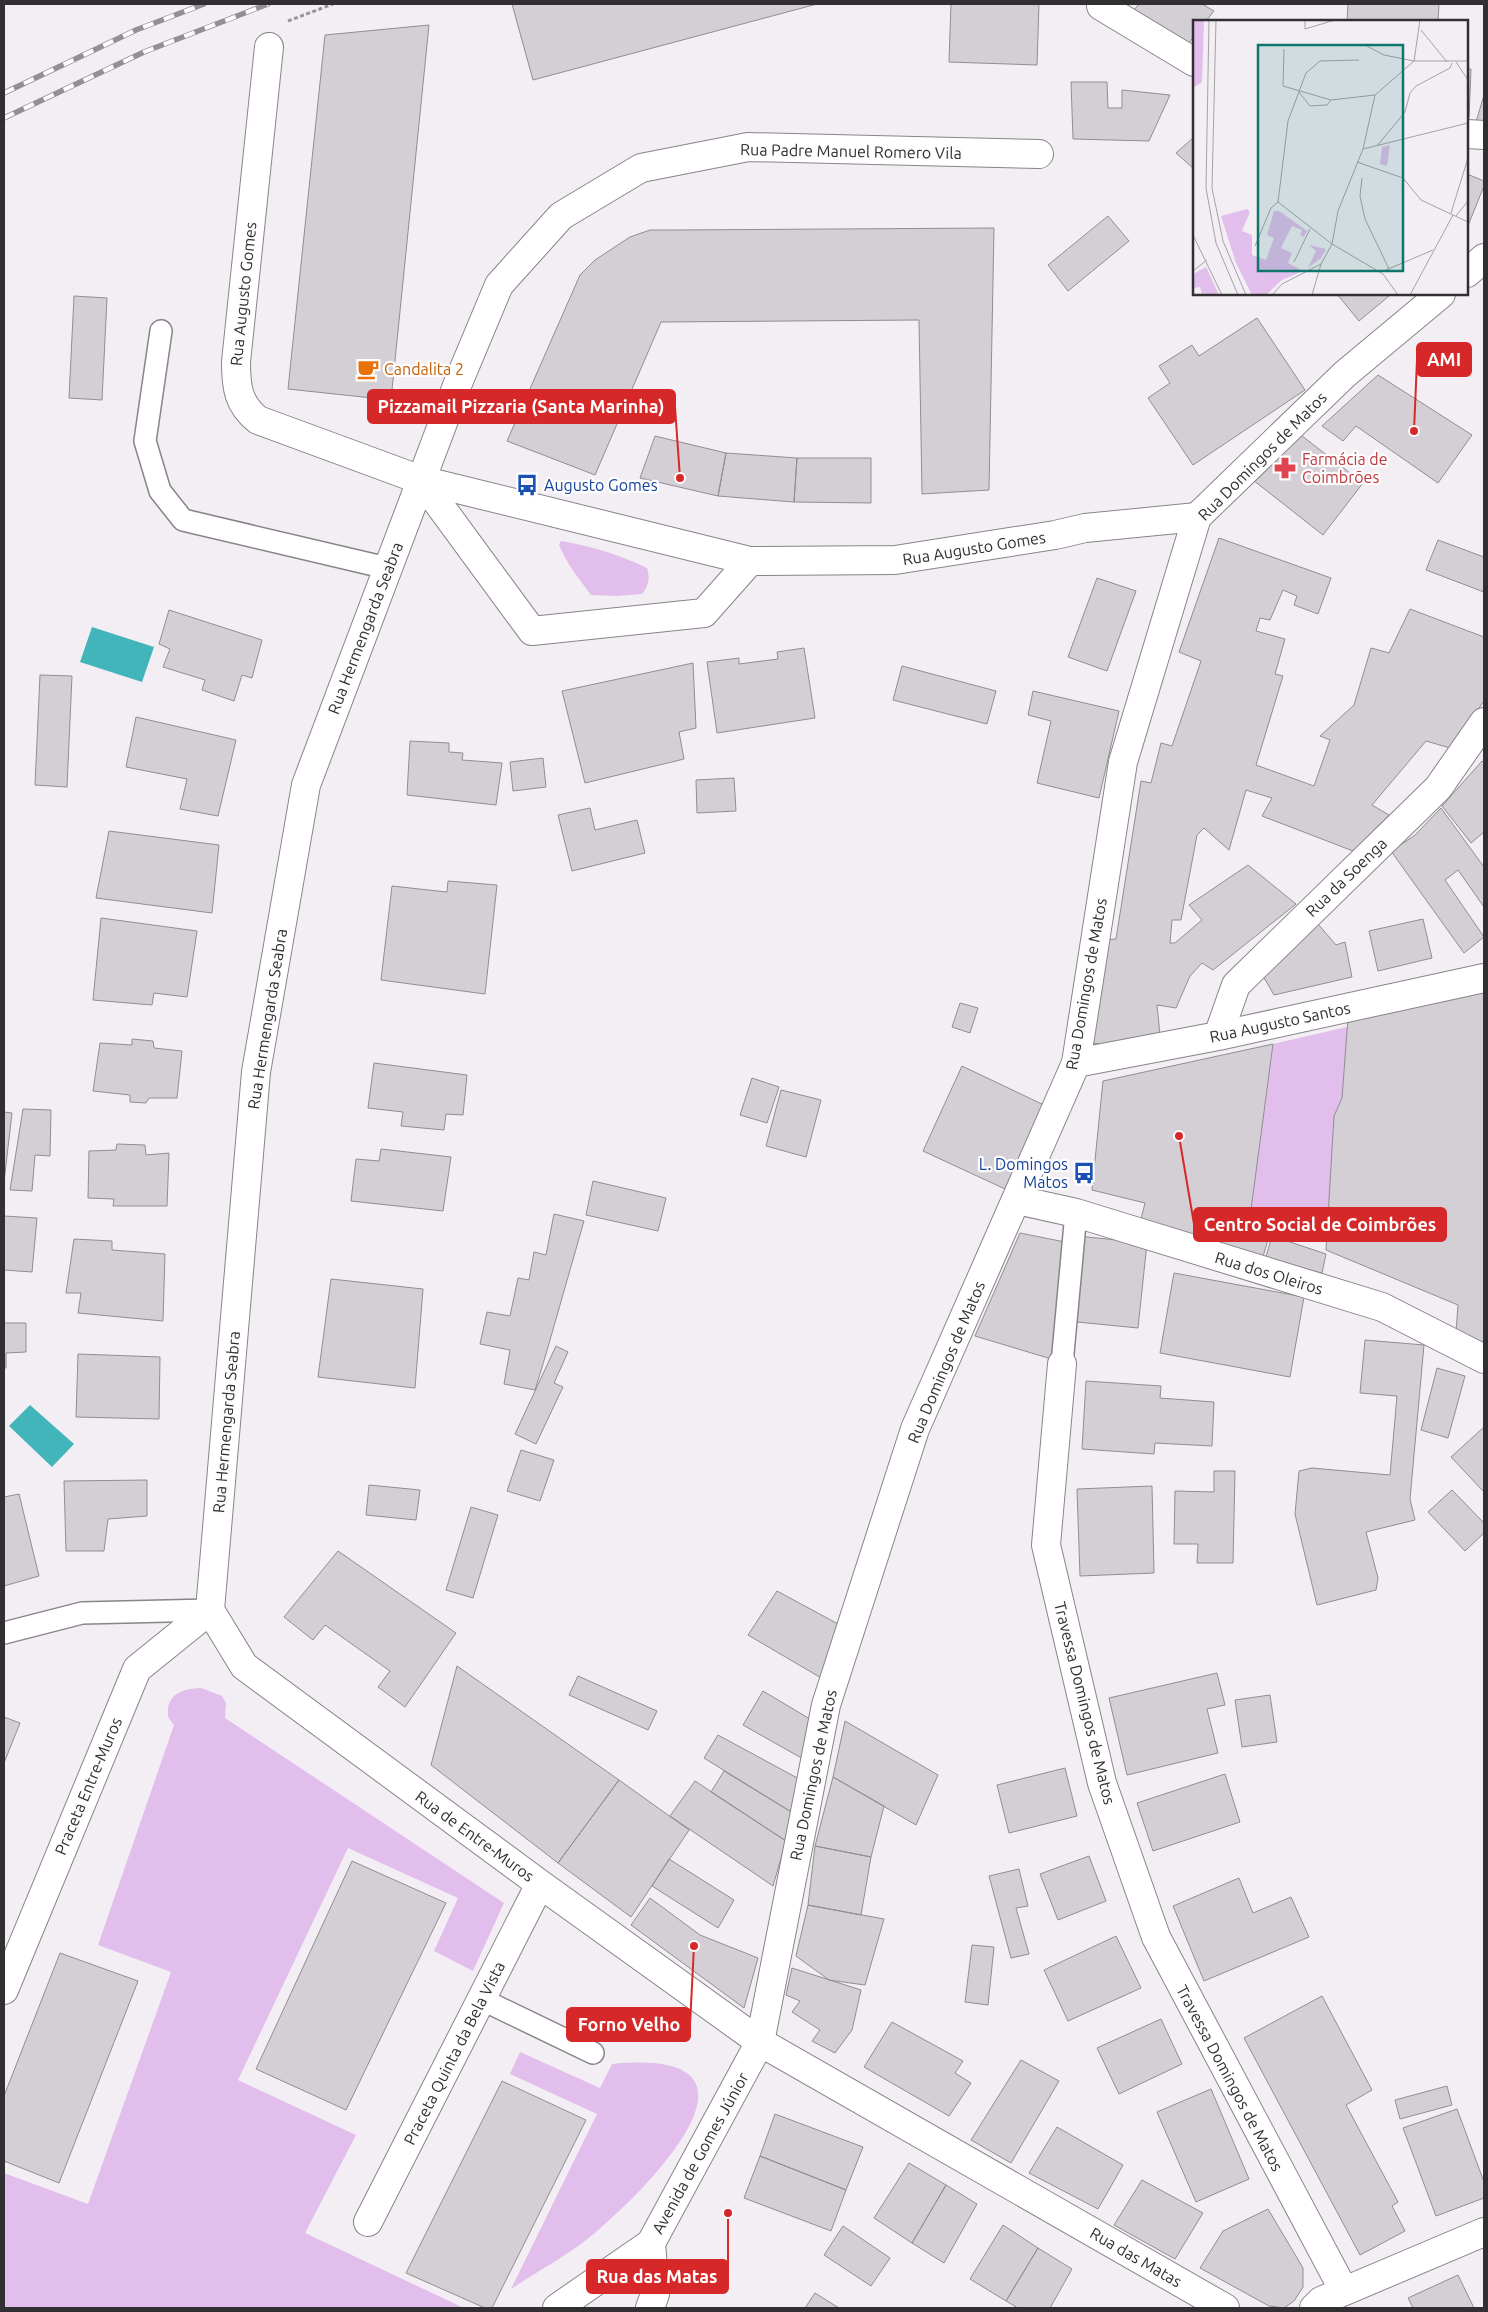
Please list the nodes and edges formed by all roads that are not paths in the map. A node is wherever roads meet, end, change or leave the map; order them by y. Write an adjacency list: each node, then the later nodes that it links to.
1 (1100, 6): 3 (street)
2 (274, 36): 11 (street, Rua Augusto Gomes)
3 (1193, 61)
4 (1468, 134): 5 (street)
5 (1484, 134)
6 (1039, 154): 11 (street, Rua Padre Manuel Romero Vila)
7 (1484, 258): 8 (street)
8 (1468, 271)
9 (1440, 295): 12 (street, Rua Domingos de Matos)
10 (162, 331): 14 (lane)
11 (421, 480): 13 (street, Rua Augusto Gomes); 13 (street); 14 (street, Rua Hermengarda Seabra)
12 (1198, 517): 13 (street, Rua Augusto Gomes); 18 (street, Rua Domingos de Matos)
13 (750, 561)
14 (387, 568): 23 (street, Rua Hermengarda Seabra)
15 (1484, 722): 17 (street, Rua da Soenga)
16 (1484, 978): 17 (street, Rua Augusto Santos)
17 (1218, 1036): 18 (street, Rua Augusto Santos)
18 (1076, 1063): 19 (street, Rua Domingos de Matos)
19 (1017, 1200): 20 (street, Rua dos Oleiros); 28 (street, Rua Domingos de Matos)
20 (1076, 1213): 21 (street, Rua dos Oleiros); 22 (lane, Travessa Domingos de Matos)
21 (1484, 1359)
22 (1062, 1364): 33 (street, Travessa Domingos de Matos)
23 (210, 1610): 24 (lane); 25 (street, Rua de Entre-Muros); 26 (street, Praceta Entre-Muros)
24 (4, 1633)
25 (540, 1884): 27 (street, Praceta Quinta da Bela Vista); 28 (street, Rua de Entre-Muros)
26 (4, 1990)
27 (482, 1999): 29 (lane); 30 (street, Praceta Quinta da Bela Vista)
28 (760, 2042): 32 (street, Avenida de Gomes Júnior); 36 (street, Rua das Matas)
29 (592, 2053)
30 (368, 2222)
31 (1484, 2232): 33 (street)
32 (651, 2243): 34 (street, Avenida de Gomes Júnior); 35 (street)
33 (1344, 2291): 37 (street)
34 (557, 2308)
35 (650, 2308)
36 (1225, 2308)
37 (1314, 2308)

